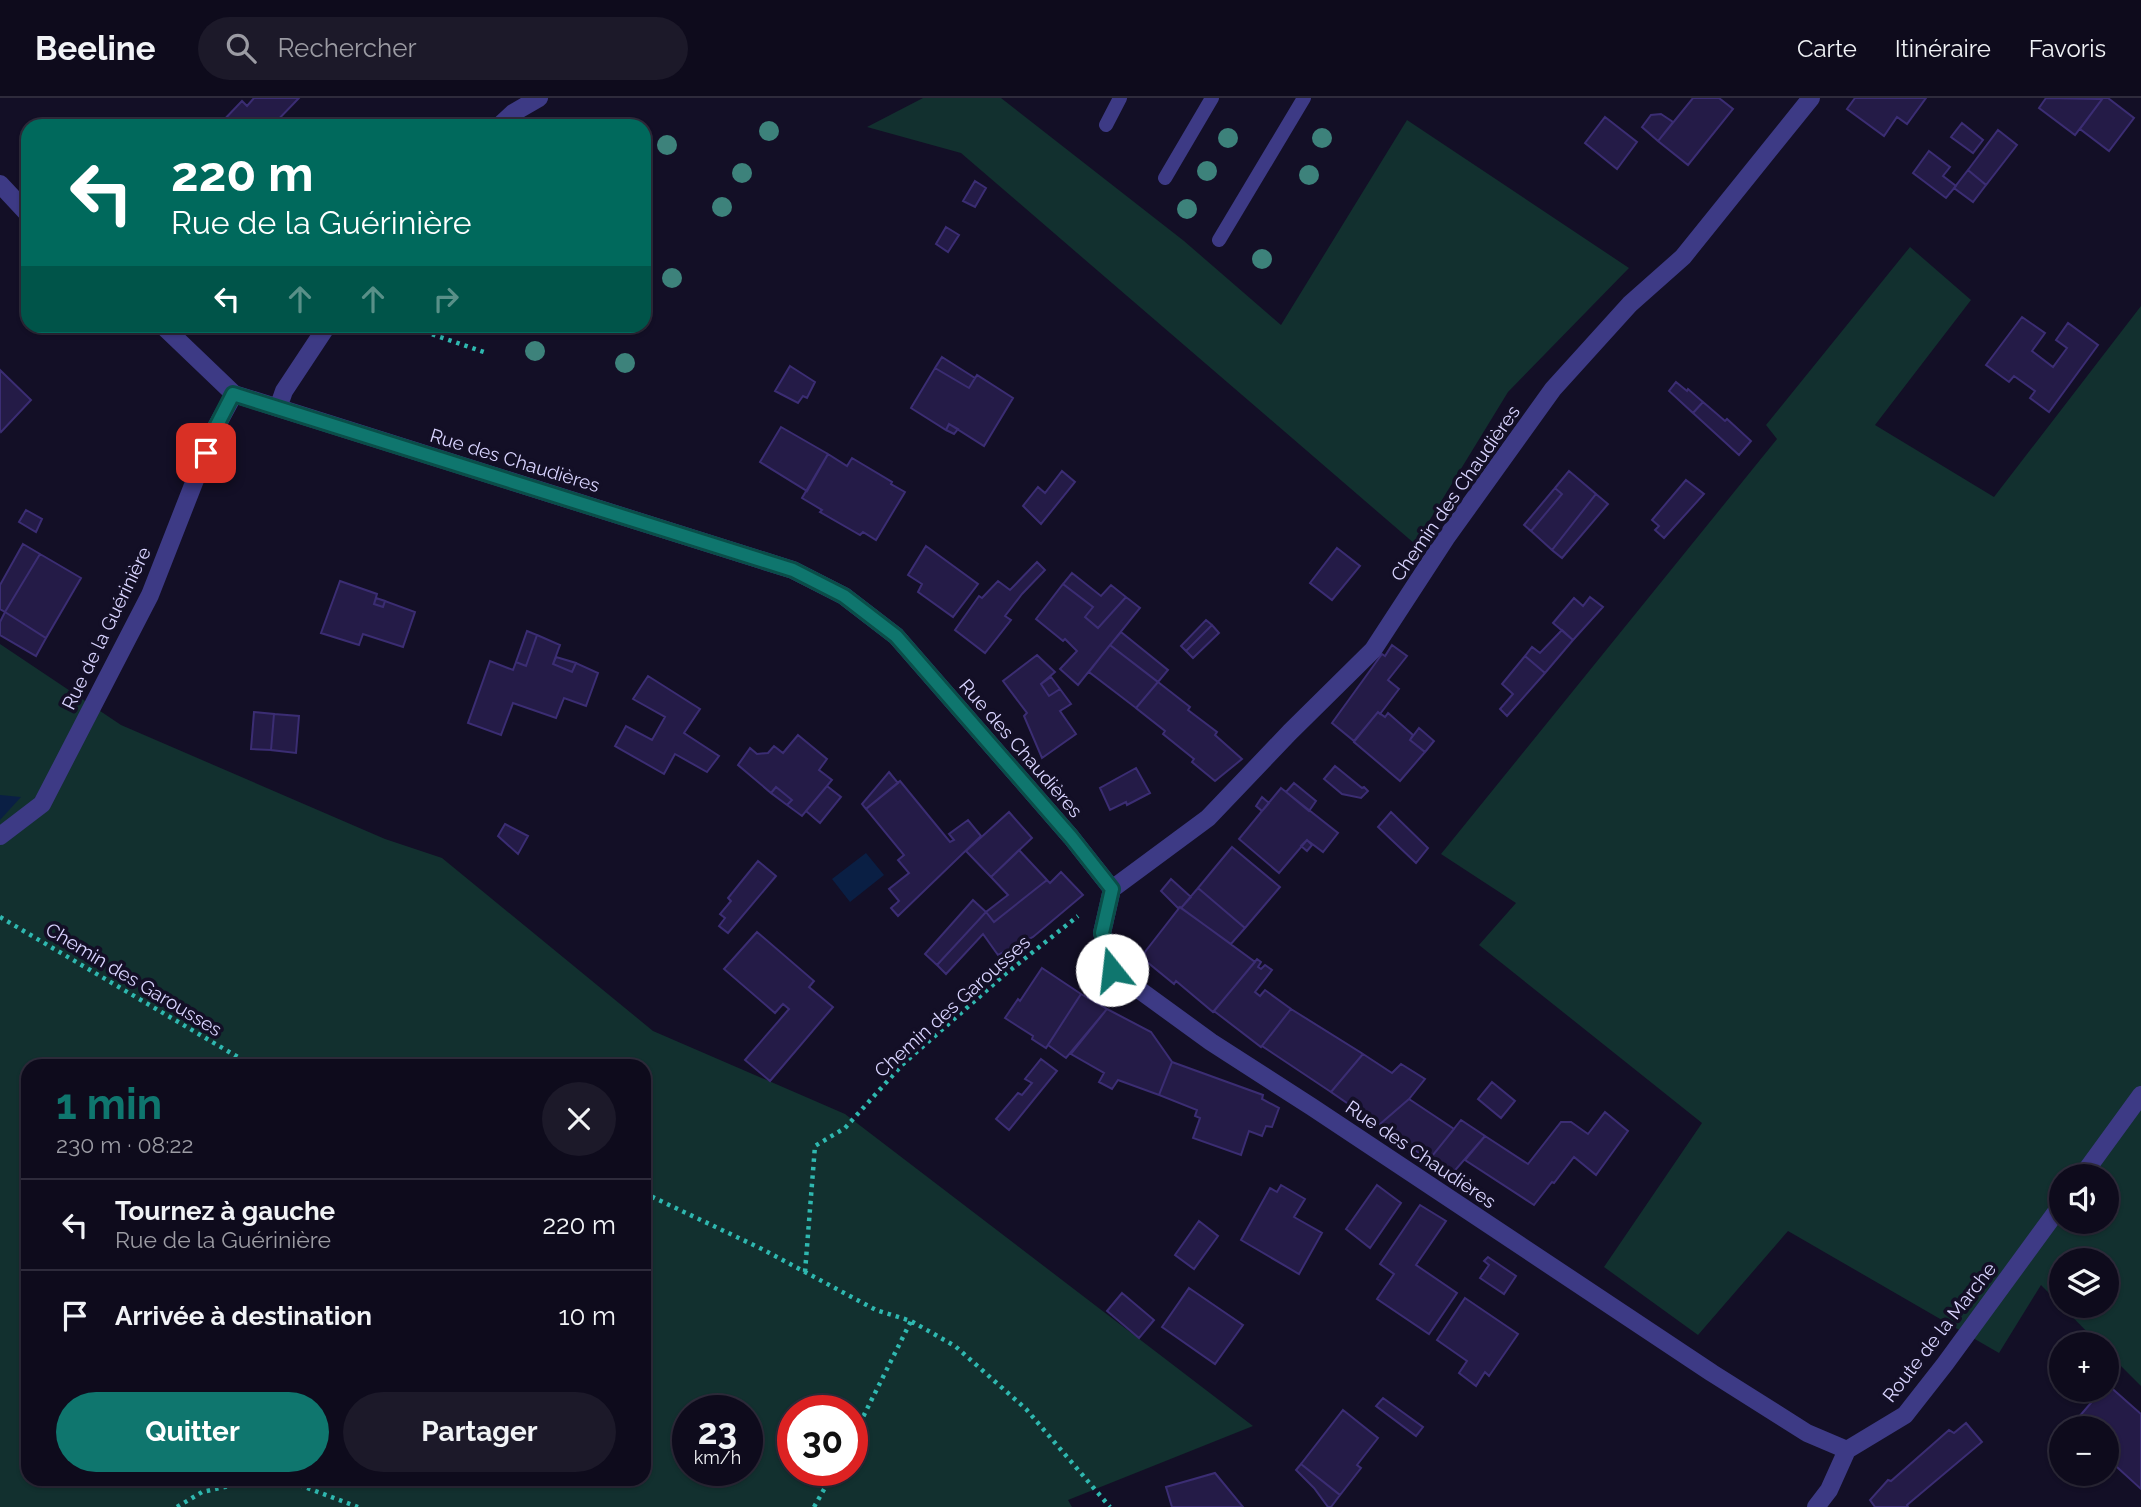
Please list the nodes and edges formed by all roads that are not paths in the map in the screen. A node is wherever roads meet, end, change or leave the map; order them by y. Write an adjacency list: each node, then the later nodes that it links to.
1 (538, 98): 6 (street)
2 (1120, 98): 7 (lane)
3 (1212, 98): 8 (lane)
4 (1304, 98): 11 (lane)
5 (1811, 98): 17 (street, Chemin des Chaudières)
6 (507, 119)
7 (1106, 125)
8 (1165, 178)
9 (0, 184): 10 (street)
10 (21, 207)
11 (1219, 240)
12 (170, 333): 14 (street)
13 (322, 333): 15 (street)
14 (233, 394): 15 (street, Rue des Chaudières); 16 (street, Rue de la Guérinière)
15 (278, 408): 17 (street, Rue des Chaudières)
16 (0, 836)
17 (1112, 889): 21 (street, Rue des Chaudières)
18 (2141, 1096): 19 (street)
19 (2091, 1164)
20 (2049, 1222): 21 (street, Route de la Marche)
21 (1847, 1450): 22 (street)
22 (1816, 1507)

